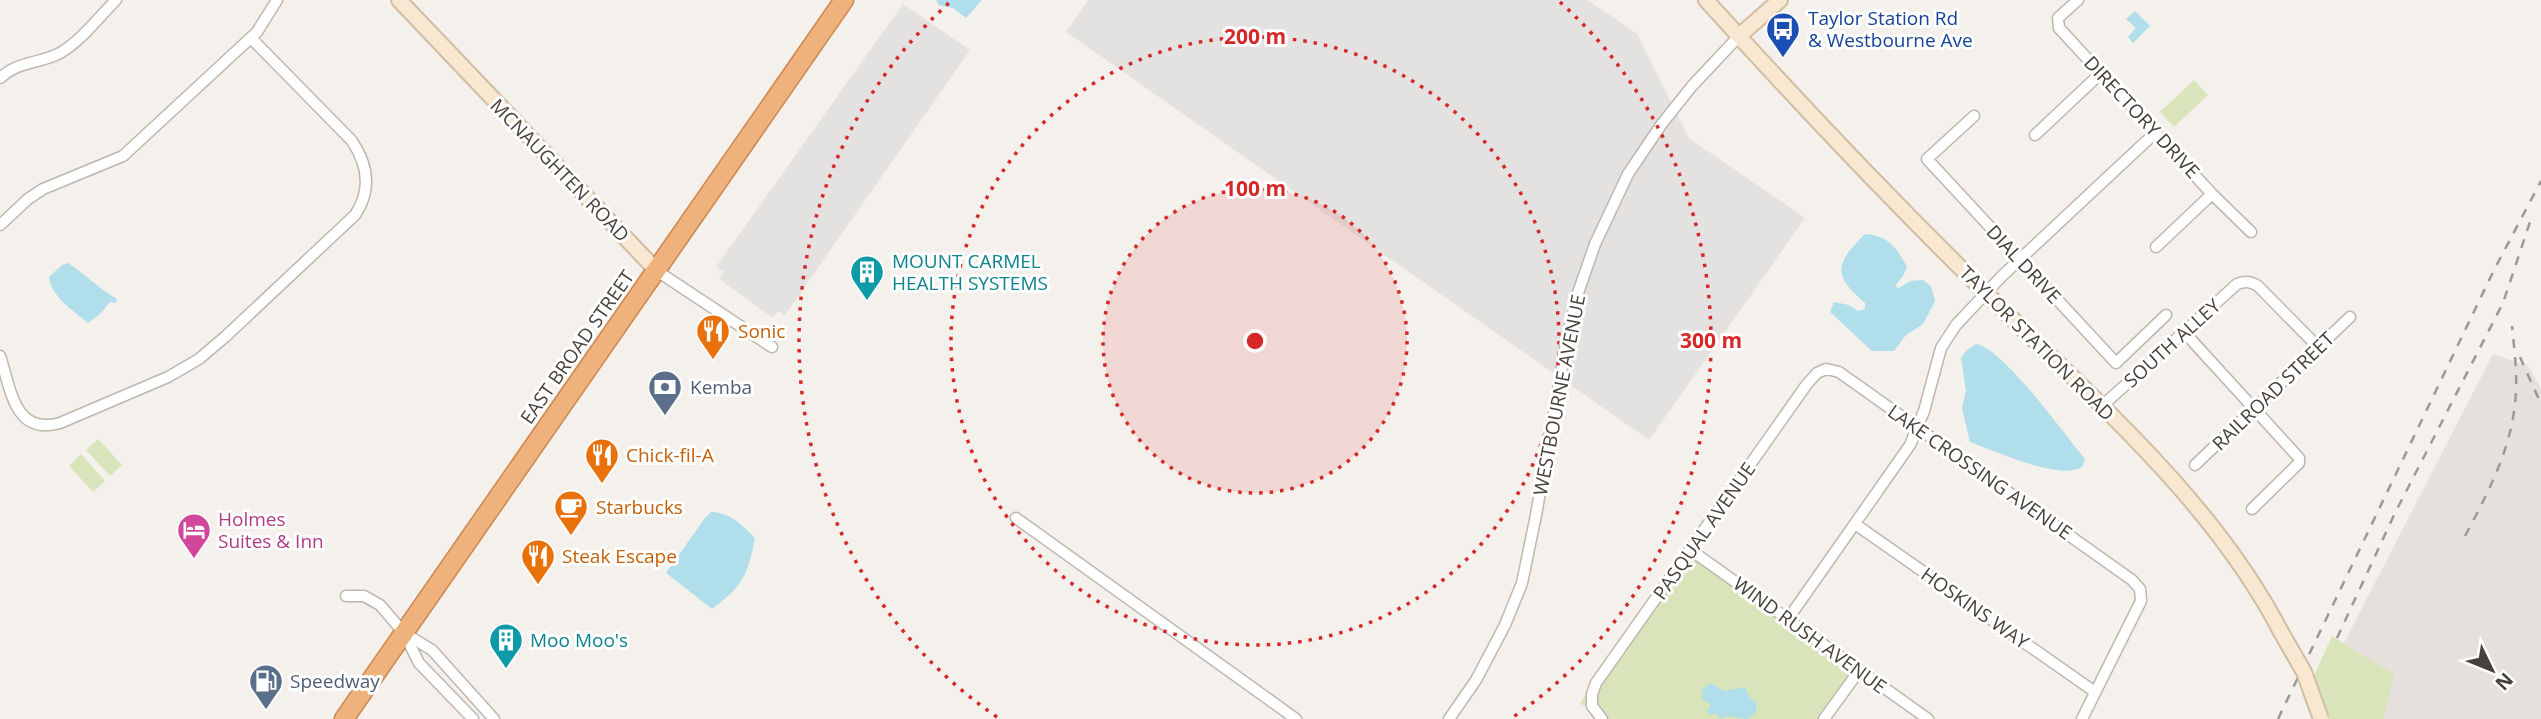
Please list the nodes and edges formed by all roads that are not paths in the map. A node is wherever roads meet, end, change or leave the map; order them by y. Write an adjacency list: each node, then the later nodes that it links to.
1 (116, 0): 11 (street)
2 (277, 0): 9 (street)
3 (399, 0): 20 (main road, MCNAUGHTEN ROAD)
4 (844, 0): 20 (highway, EAST BROAD STREET)
5 (1706, 0): 8 (main road, TAYLOR STATION ROAD)
6 (1780, 0): 8 (main road, WESTBOURNE AVENUE)
7 (2078, 0): 10 (street, DIRECTORY DRIVE)
8 (1739, 36): 21 (main road, TAYLOR STATION ROAD); 42 (street, WESTBOURNE AVENUE)
9 (251, 38): 16 (street); 27 (street)
10 (2101, 73): 13 (street, DIRECTORY DRIVE); 14 (street)
11 (0, 78)
12 (1973, 116): 19 (street, DIAL DRIVE)
13 (2155, 133): 15 (street, DIRECTORY DRIVE); 19 (street)
14 (2035, 135)
15 (2212, 194): 17 (street, DIRECTORY DRIVE); 18 (street)
16 (0, 225)
17 (2251, 232)
18 (2156, 247)
19 (2020, 260): 21 (street); 22 (street, DIAL DRIVE)
20 (657, 271): 25 (street, MCNAUGHTEN ROAD); 39 (highway, EAST BROAD STREET)
21 (1985, 293): 29 (main road, TAYLOR STATION ROAD); 31 (street)
22 (2166, 316)
23 (2350, 317): 26 (street, RAILROAD STREET)
24 (2185, 333): 26 (street, SOUTH ALLEY); 29 (street, SOUTH ALLEY); 30 (street)
25 (772, 347)
26 (2318, 347): 30 (street, RAILROAD STREET)
27 (0, 356)
28 (1826, 369): 31 (street, LAKE CROSSING AVENUE); 36 (street, PASQUAL AVENUE)
29 (2101, 407): 52 (main road, TAYLOR STATION ROAD, bridge)
30 (2254, 408): 32 (street, RAILROAD STREET); 33 (street)
31 (1918, 427): 35 (street); 41 (street, LAKE CROSSING AVENUE)
32 (2195, 465)
33 (2252, 509)
34 (1016, 518): 46 (street)
35 (1855, 524): 38 (street); 41 (street, HOSKINS WAY)
36 (1692, 551): 38 (street, WIND RUSH AVENUE); 48 (street, PASQUAL AVENUE)
37 (345, 596): 39 (street)
38 (1788, 619): 40 (street, WIND RUSH AVENUE)
39 (404, 633): 43 (highway, EAST BROAD STREET); 44 (street); 45 (street)
40 (1859, 671): 49 (street); 50 (street, WIND RUSH AVENUE)
41 (2095, 692): 51 (street)
42 (1451, 715): 47 (street, WESTBOURNE AVENUE)
43 (344, 719)
44 (473, 719)
45 (494, 719)
46 (1296, 719)
47 (1443, 719)
48 (1602, 719)
49 (1824, 719)
50 (1928, 719)
51 (2082, 719)
52 (2321, 719)

